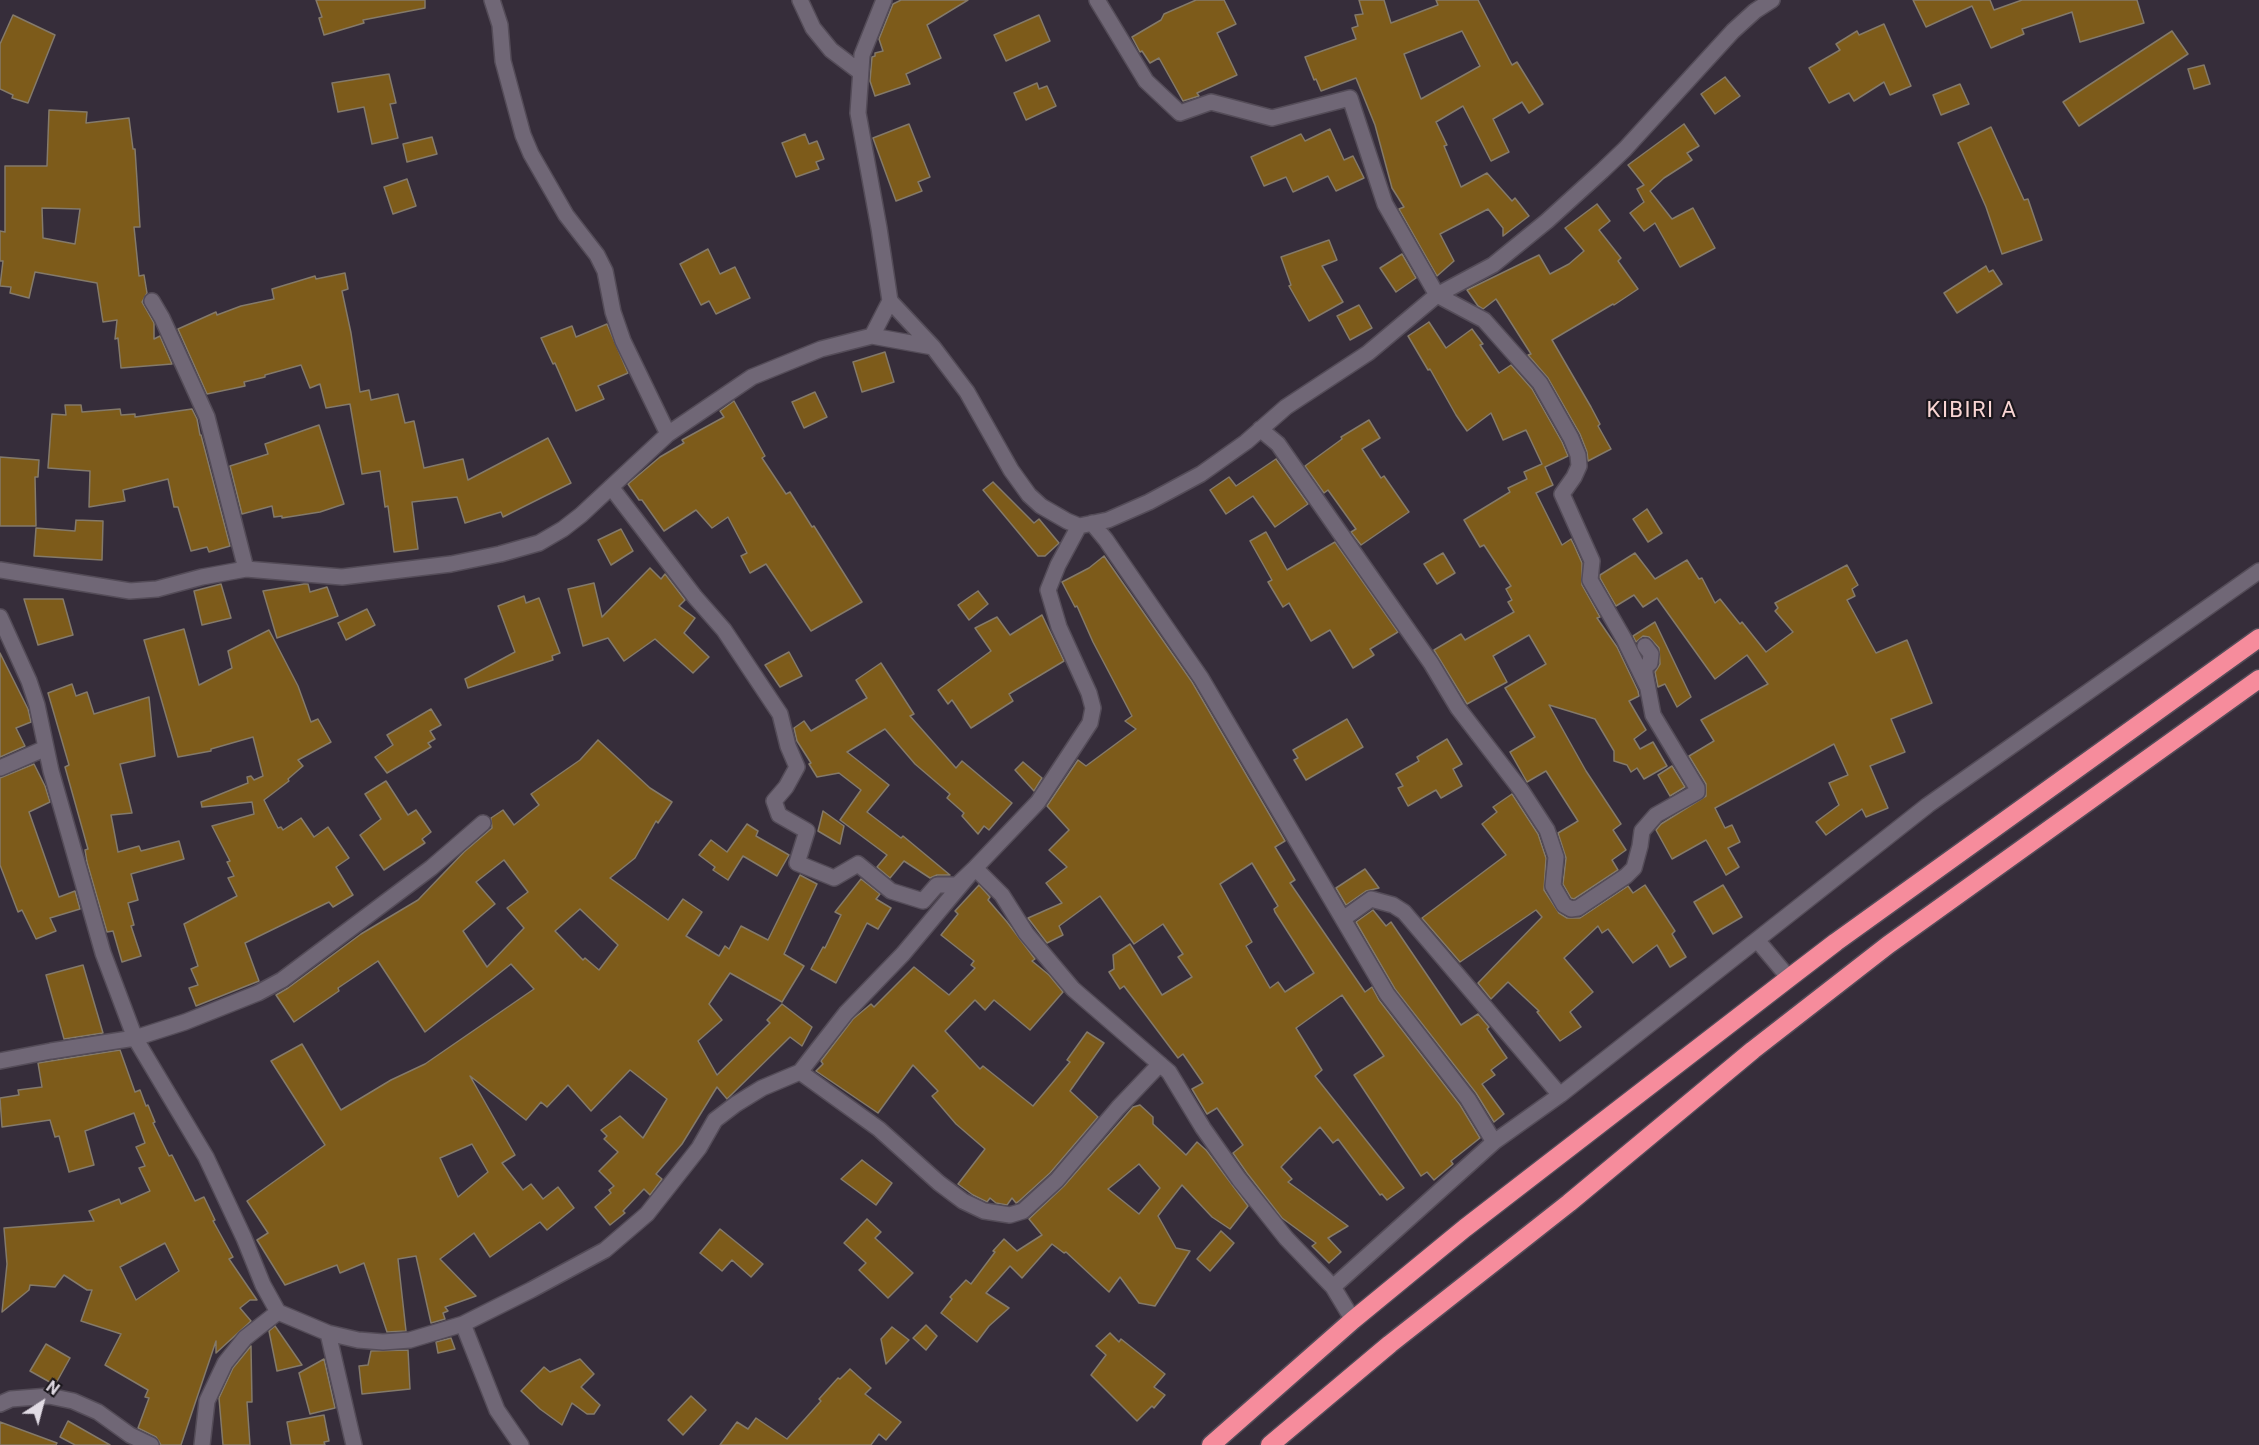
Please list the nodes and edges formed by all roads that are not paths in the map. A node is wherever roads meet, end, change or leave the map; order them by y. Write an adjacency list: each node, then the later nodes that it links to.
1 (492, 0): 13 (street)
2 (800, 0): 6 (street)
3 (884, 0): 6 (street)
4 (1097, 0): 7 (street)
5 (1772, 0): 7 (street)
6 (860, 72): 9 (street)
7 (1437, 295): 12 (street); 23 (street)
8 (152, 301): 16 (street)
9 (890, 301): 10 (street); 11 (street)
10 (872, 336): 11 (street); 13 (street)
11 (933, 347): 15 (street)
12 (1260, 429): 15 (street); 23 (street)
13 (669, 434): 14 (street)
14 (611, 487): 16 (street); 27 (street)
15 (1085, 525): 27 (street); 28 (street)
16 (246, 569): 17 (street)
17 (0, 570)
18 (2259, 571): 29 (street)
19 (0, 620): 24 (street)
20 (2259, 638): 30 (highway)
21 (1645, 646): 23 (street)
22 (2259, 679): 48 (highway)
23 (1647, 686)
24 (46, 748): 25 (street); 31 (street)
25 (0, 768)
26 (483, 823): 31 (street)
27 (975, 868): 33 (street); 34 (street)
28 (1342, 918): 35 (street); 36 (street)
29 (1757, 940): 30 (street); 35 (street)
30 (1789, 978): 39 (highway)
31 (135, 1038): 32 (street); 38 (street)
32 (0, 1061)
33 (1160, 1064): 34 (street); 37 (street)
34 (800, 1072): 40 (street)
35 (1560, 1095): 36 (street)
36 (1494, 1142): 37 (street)
37 (1333, 1287): 39 (street)
38 (278, 1312): 41 (street); 44 (street)
39 (1353, 1320): 47 (highway)
40 (463, 1324): 41 (street); 46 (street)
41 (328, 1333): 45 (street)
42 (0, 1404): 43 (street)
43 (151, 1445)
44 (202, 1445)
45 (354, 1445)
46 (521, 1445)
47 (1211, 1445)
48 (1270, 1445)

